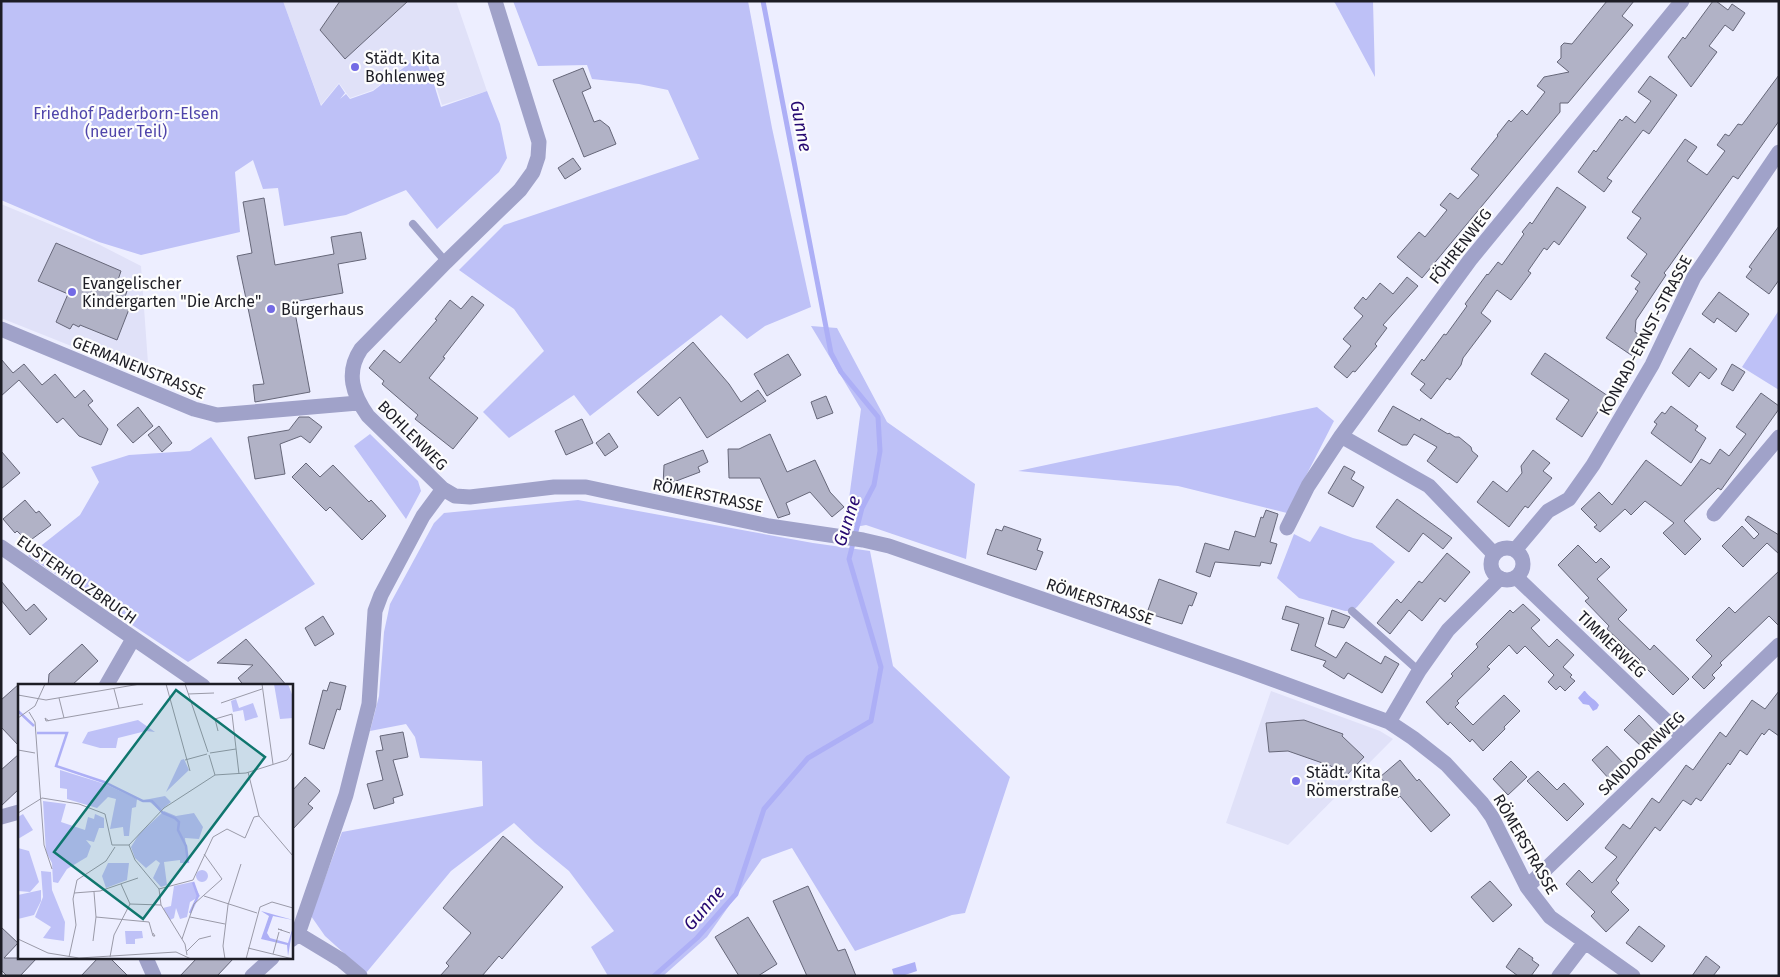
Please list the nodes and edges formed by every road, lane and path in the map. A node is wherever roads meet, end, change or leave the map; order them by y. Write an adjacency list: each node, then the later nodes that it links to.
1 (495, 1): 5 (street, BOHLENWEG)
2 (1682, 1): 8 (street, FÖHRENWEG)
3 (1779, 152): 14 (street, KONRAD-ERNST-STRASSE)
4 (413, 224): 5 (lane)
5 (446, 262): 7 (street, BOHLENWEG)
6 (1, 329): 7 (street, GERMANENSTRASSE)
7 (358, 403): 10 (street, BOHLENWEG)
8 (1341, 436): 12 (street, FÖHRENWEG); 15 (street)
9 (1779, 437): 11 (street)
10 (443, 488): 24 (street, RÖMERSTRASSE); 29 (street, BOHLENWEG)
11 (1714, 514)
12 (1287, 528)
13 (1, 547): 19 (street, EUSTERHOLZBRUCH)
14 (1515, 550): 15 (street); 16 (street)
15 (1494, 554): 17 (street)
16 (1516, 577): 17 (street); 25 (street, TIMMERWEG)
17 (1500, 578): 21 (street)
18 (1352, 612): 21 (lane)
19 (133, 639): 22 (street, EUSTERHOLZBRUCH); 23 (street, EUSTERHOLZBRUCH)
20 (1779, 645): 25 (street, SANDDORNWEG)
21 (1419, 671): 24 (street)
22 (107, 684)
23 (200, 684)
24 (1389, 722): 28 (street, RÖMERSTRASSE)
25 (1683, 737): 28 (street, SANDDORNWEG)
26 (18, 812): 27 (street)
27 (1, 817)
28 (1527, 887): 30 (street, RÖMERSTRASSE)
29 (295, 937): 35 (street)
30 (1585, 942): 36 (street); 37 (street, RÖMERSTRASSE)
31 (147, 960): 33 (street)
32 (270, 960): 34 (street)
33 (154, 976)
34 (252, 976)
35 (360, 976)
36 (1559, 976)
37 (1633, 976)

